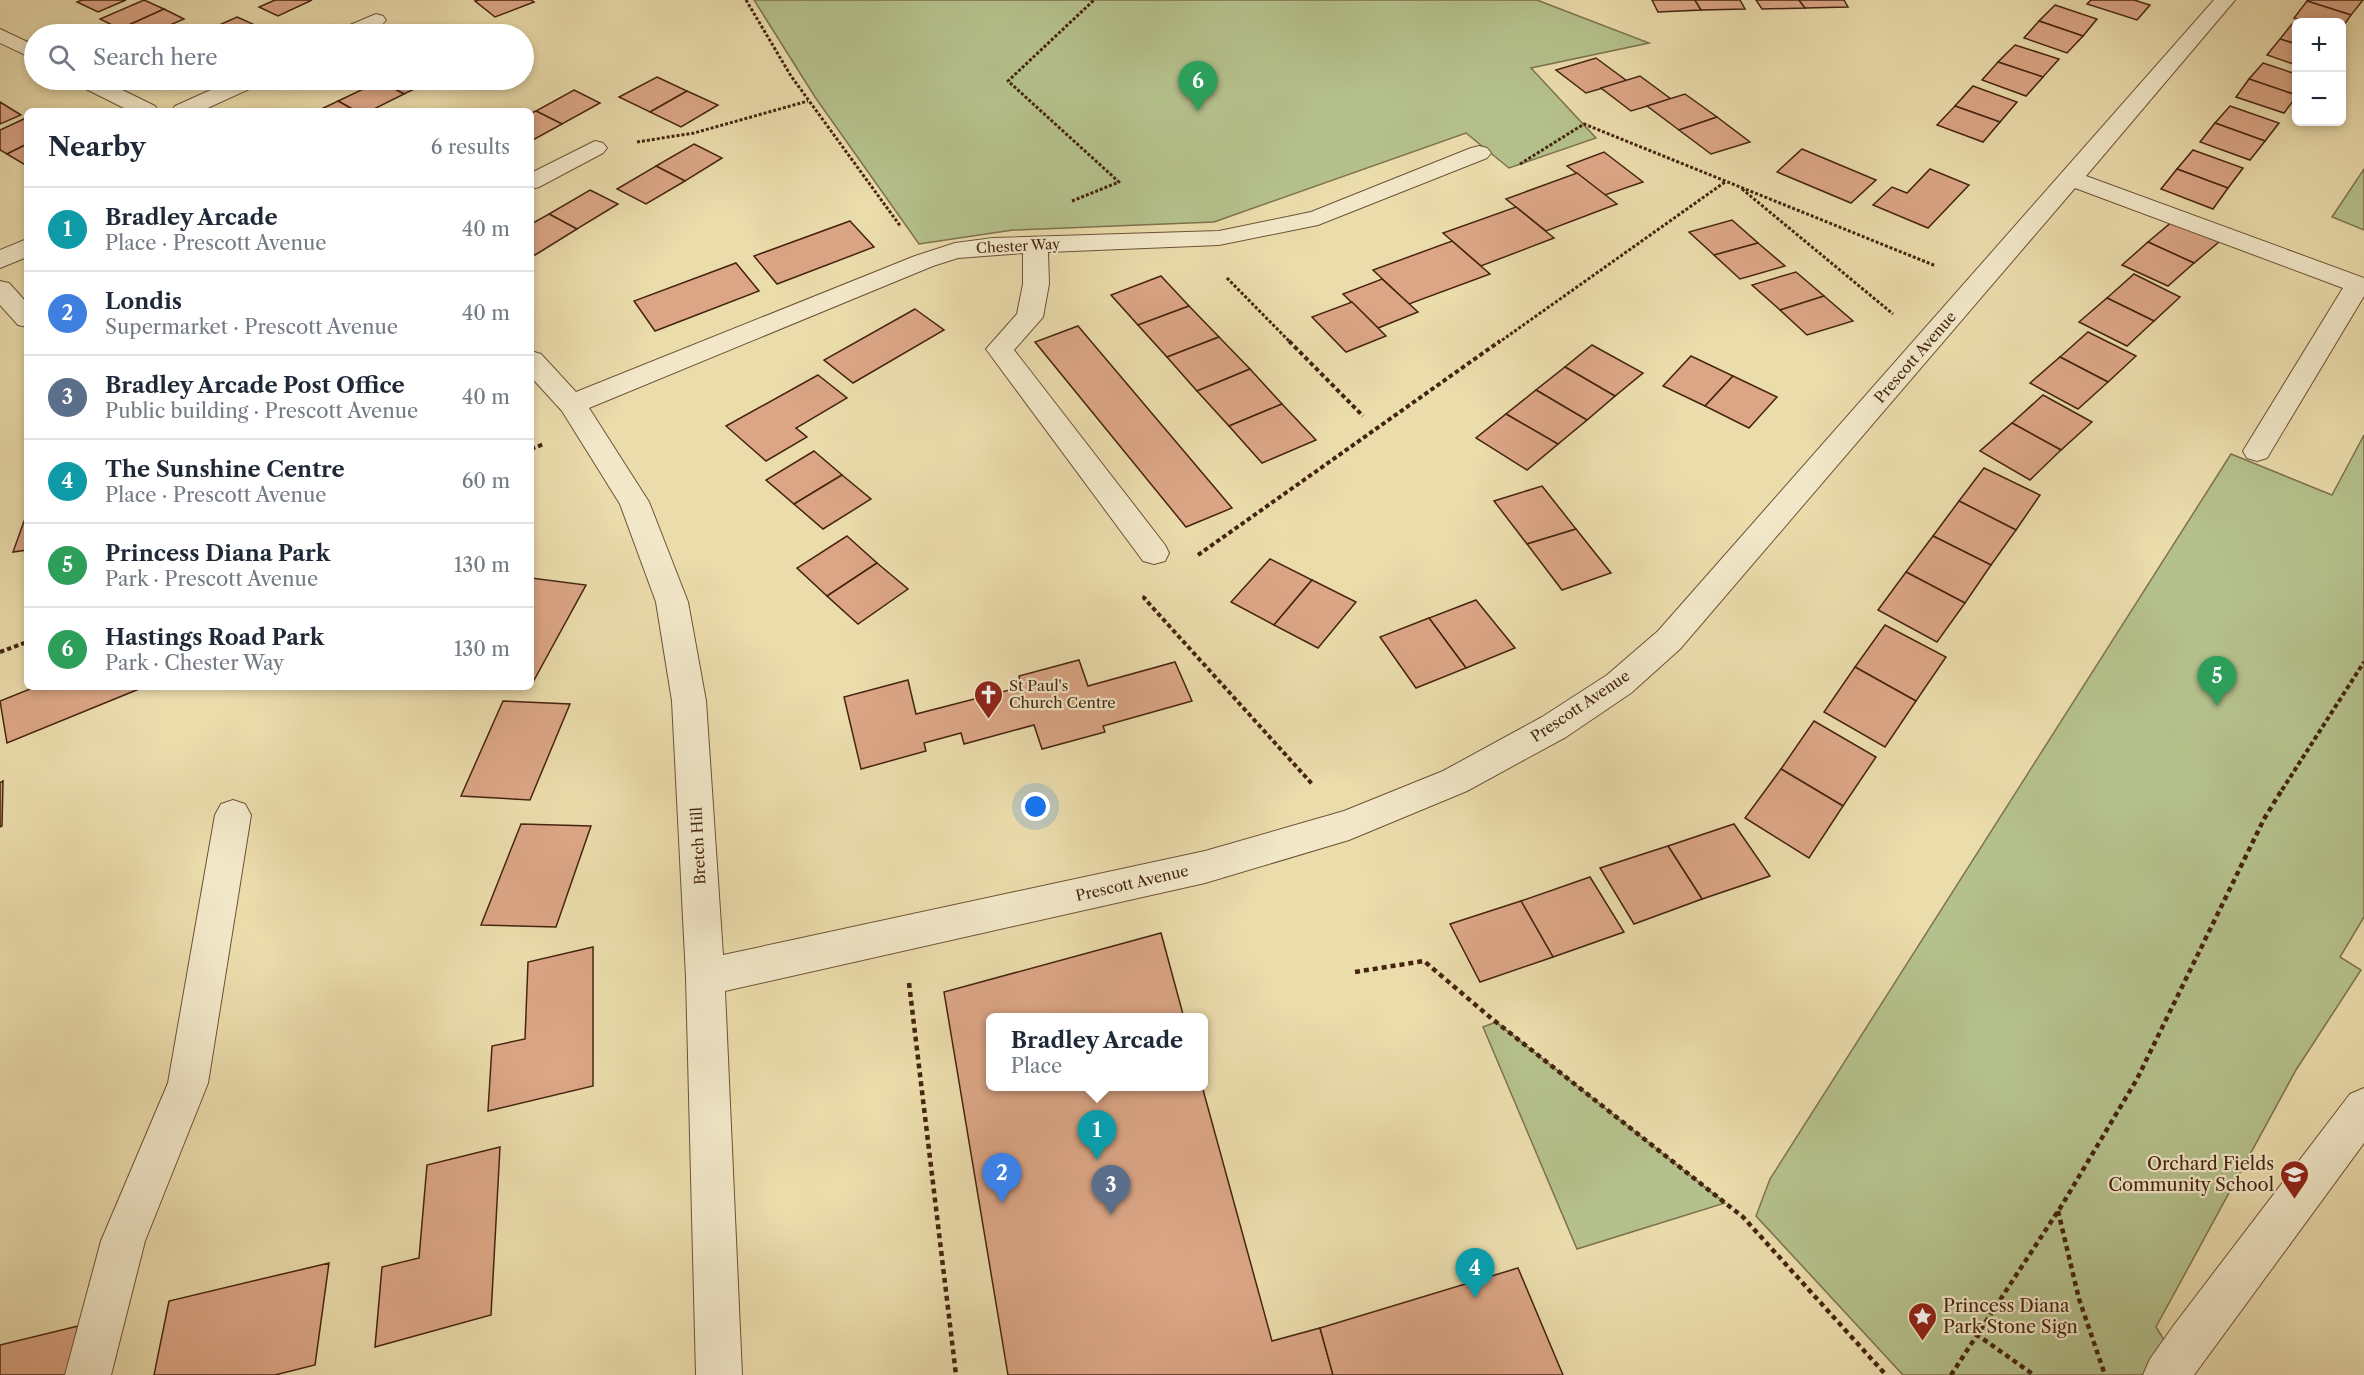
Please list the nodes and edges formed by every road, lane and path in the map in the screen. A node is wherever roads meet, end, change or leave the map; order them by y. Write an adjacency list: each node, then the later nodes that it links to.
1 (746, 0): 10 (path)
2 (1094, 0): 20 (path)
3 (2225, 0): 16 (street, Prescott Avenue)
4 (376, 20): 5 (street)
5 (367, 24)
6 (0, 35): 7 (street)
7 (24, 48)
8 (106, 90): 11 (street)
9 (228, 90): 12 (street)
10 (808, 101): 13 (path); 21 (path)
11 (141, 108)
12 (189, 108)
13 (595, 148): 17 (street)
14 (1479, 153): 22 (street, Chester Way)
15 (1514, 168): 18 (path)
16 (2070, 178): 26 (street, Prescott Avenue); 33 (street)
17 (534, 180)
18 (1726, 181): 19 (path); 35 (path)
19 (1739, 187): 26 (path); 29 (path)
20 (1066, 203)
21 (903, 229)
22 (1188, 239): 23 (street, Chester Way); 32 (path)
23 (1035, 244): 31 (street, Chester Way); 34 (street)
24 (24, 248): 25 (street)
25 (0, 260)
26 (1979, 283): 29 (street, Prescott Avenue)
27 (0, 289): 28 (street)
28 (24, 316)
29 (1934, 335): 40 (street, Prescott Avenue)
30 (534, 363): 31 (street, Bretch Hill)
31 (572, 404): 43 (street, Bretch Hill)
32 (1363, 416)
33 (2257, 451)
34 (1155, 553): 40 (path)
35 (1195, 557)
36 (24, 643): 37 (path)
37 (0, 652)
38 (2364, 662): 45 (path)
39 (233, 815): 47 (street)
40 (1349, 825): 41 (street, Prescott Avenue)
41 (903, 934): 43 (street, Prescott Avenue); 49 (path)
42 (1355, 972): 50 (path)
43 (705, 977): 48 (street, Bretch Hill)
44 (2364, 1108): 54 (street)
45 (2058, 1210): 46 (path); 53 (path)
46 (1976, 1334): 51 (path); 52 (path)
47 (88, 1375)
48 (719, 1375)
49 (956, 1375)
50 (1886, 1375)
51 (1951, 1375)
52 (2034, 1375)
53 (2105, 1375)
54 (2166, 1375)

